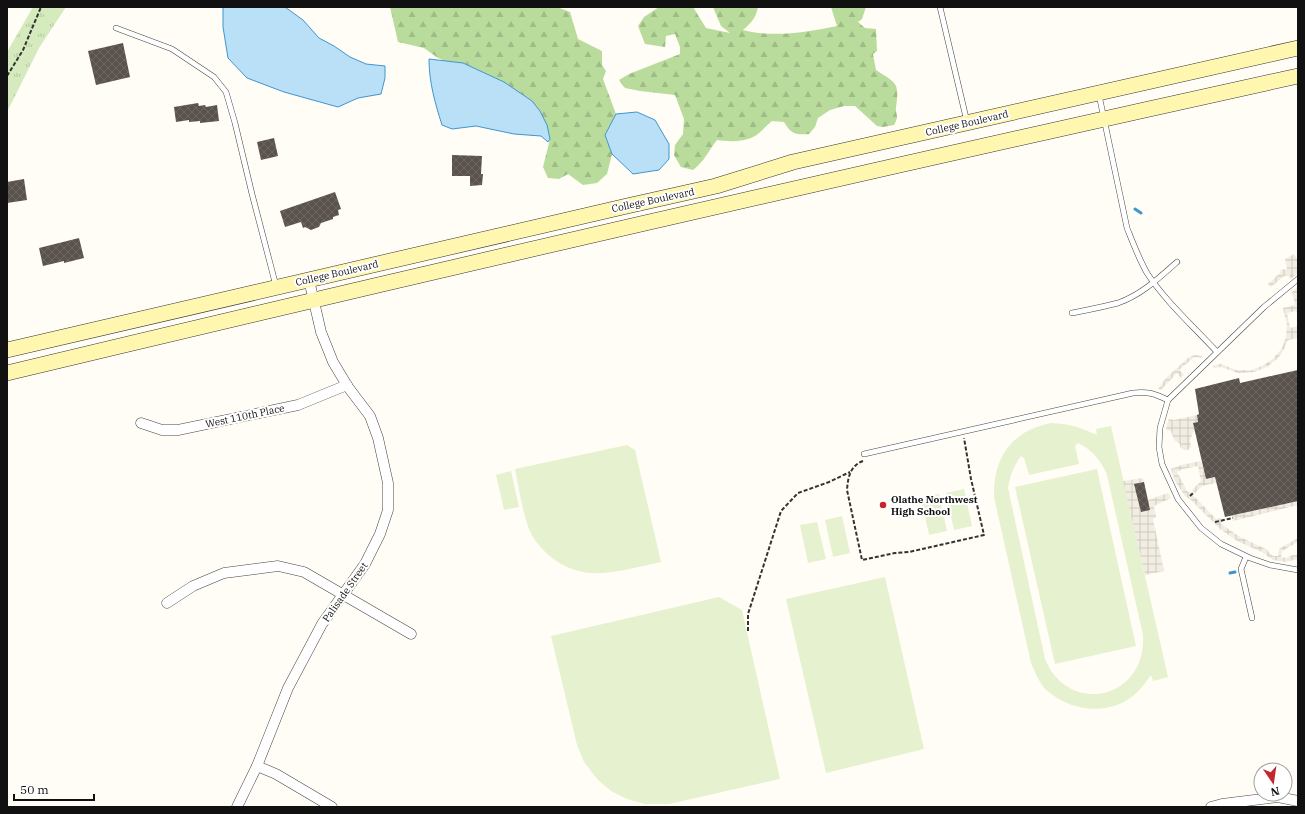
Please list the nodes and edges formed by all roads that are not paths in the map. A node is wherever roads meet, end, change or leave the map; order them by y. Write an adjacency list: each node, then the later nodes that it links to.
1 (940, 7): 7 (lane)
2 (116, 28): 12 (lane)
3 (1298, 48): 5 (main road, College Boulevard)
4 (1298, 76): 6 (main road, College Boulevard)
5 (1098, 93): 6 (lane); 7 (main road, College Boulevard)
6 (1104, 119): 11 (lane); 13 (main road, College Boulevard)
7 (967, 123): 10 (main road, College Boulevard)
8 (1177, 262): 11 (lane)
9 (1298, 279): 16 (lane)
10 (309, 280): 12 (main road, College Boulevard); 13 (street, Palisade Street)
11 (1154, 282): 14 (lane); 16 (lane)
12 (277, 287): 15 (main road, College Boulevard)
13 (314, 300): 17 (main road, College Boulevard); 18 (street, Palisade Street)
14 (1072, 313)
15 (7, 350)
16 (1217, 352): 19 (lane)
17 (7, 373)
18 (347, 384): 20 (street, West 110th Place); 24 (street, Palisade Street)
19 (1168, 400): 21 (lane); 22 (lane)
20 (141, 423)
21 (864, 454)
22 (1246, 557): 23 (lane); 26 (lane)
23 (1298, 570)
24 (342, 594): 25 (street); 27 (street); 28 (street, Palisade Street)
25 (167, 603)
26 (1252, 618)
27 (411, 634)
28 (257, 766): 31 (street, Palisade Street); 32 (street)
29 (1298, 801): 30 (street)
30 (1233, 805): 33 (street)
31 (237, 807)
32 (332, 807)
33 (1212, 807)

